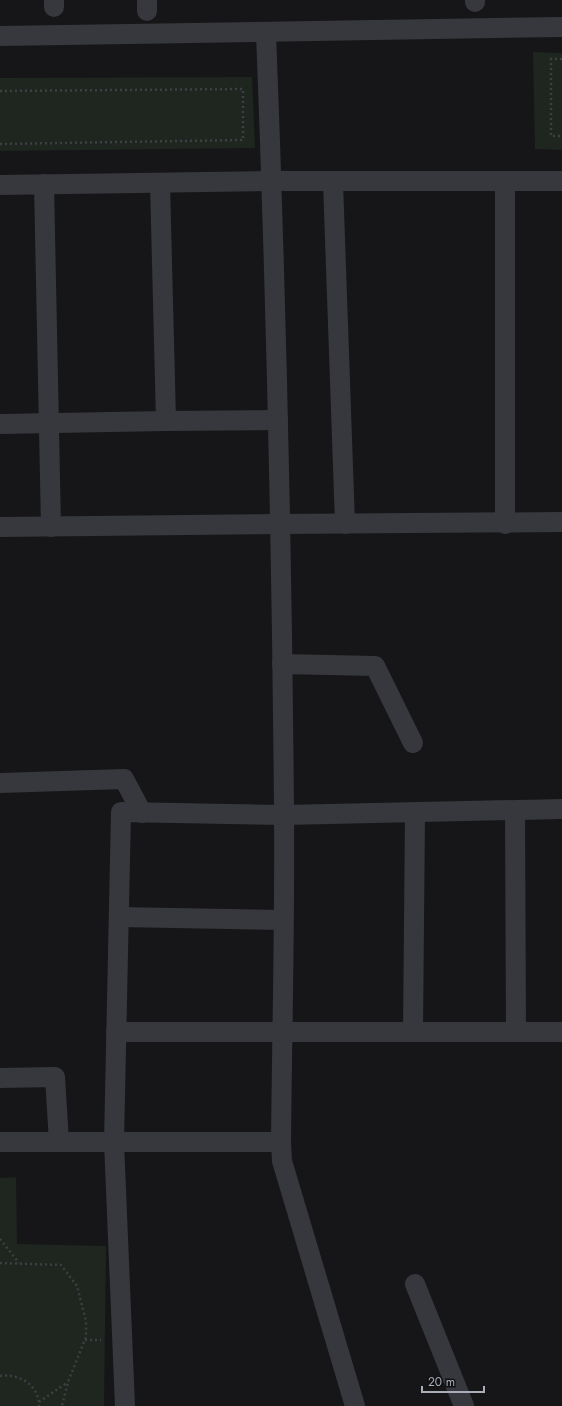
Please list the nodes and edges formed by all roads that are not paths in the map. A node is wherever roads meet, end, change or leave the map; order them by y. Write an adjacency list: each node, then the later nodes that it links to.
1 (562, 27): 2 (street)
2 (266, 32): 3 (street); 4 (street)
3 (0, 36)
4 (272, 181): 6 (street); 8 (street); 11 (street)
5 (562, 181): 7 (street)
6 (334, 182): 7 (street); 17 (street)
7 (505, 182): 18 (street)
8 (160, 183): 9 (street); 12 (street)
9 (44, 184): 10 (street); 13 (street)
10 (0, 185)
11 (278, 420): 12 (street); 16 (street)
12 (166, 421): 13 (street)
13 (49, 423): 14 (street); 20 (street)
14 (0, 424)
15 (562, 522): 18 (street)
16 (280, 524): 17 (street); 20 (street); 21 (street)
17 (345, 524): 18 (street)
18 (505, 524)
19 (0, 527): 20 (street)
20 (51, 527)
21 (282, 664): 22 (street); 28 (street)
22 (413, 743)
23 (0, 783): 26 (street)
24 (562, 809): 25 (street)
25 (515, 811): 27 (street); 34 (street)
26 (142, 813): 28 (street); 29 (street)
27 (415, 813): 28 (street); 33 (street)
28 (284, 815): 30 (street)
29 (119, 917): 30 (street); 31 (street)
30 (283, 920): 32 (street)
31 (116, 1032): 32 (street); 39 (street)
32 (282, 1032): 33 (street); 40 (street)
33 (413, 1032): 34 (street)
34 (516, 1032): 35 (street)
35 (562, 1032)
36 (0, 1078): 38 (street)
37 (0, 1142): 38 (street)
38 (59, 1142): 39 (street)
39 (114, 1142): 40 (street); 42 (street)
40 (281, 1142): 43 (street)
41 (415, 1284): 44 (street)
42 (125, 1406)
43 (355, 1406)
44 (464, 1406)

